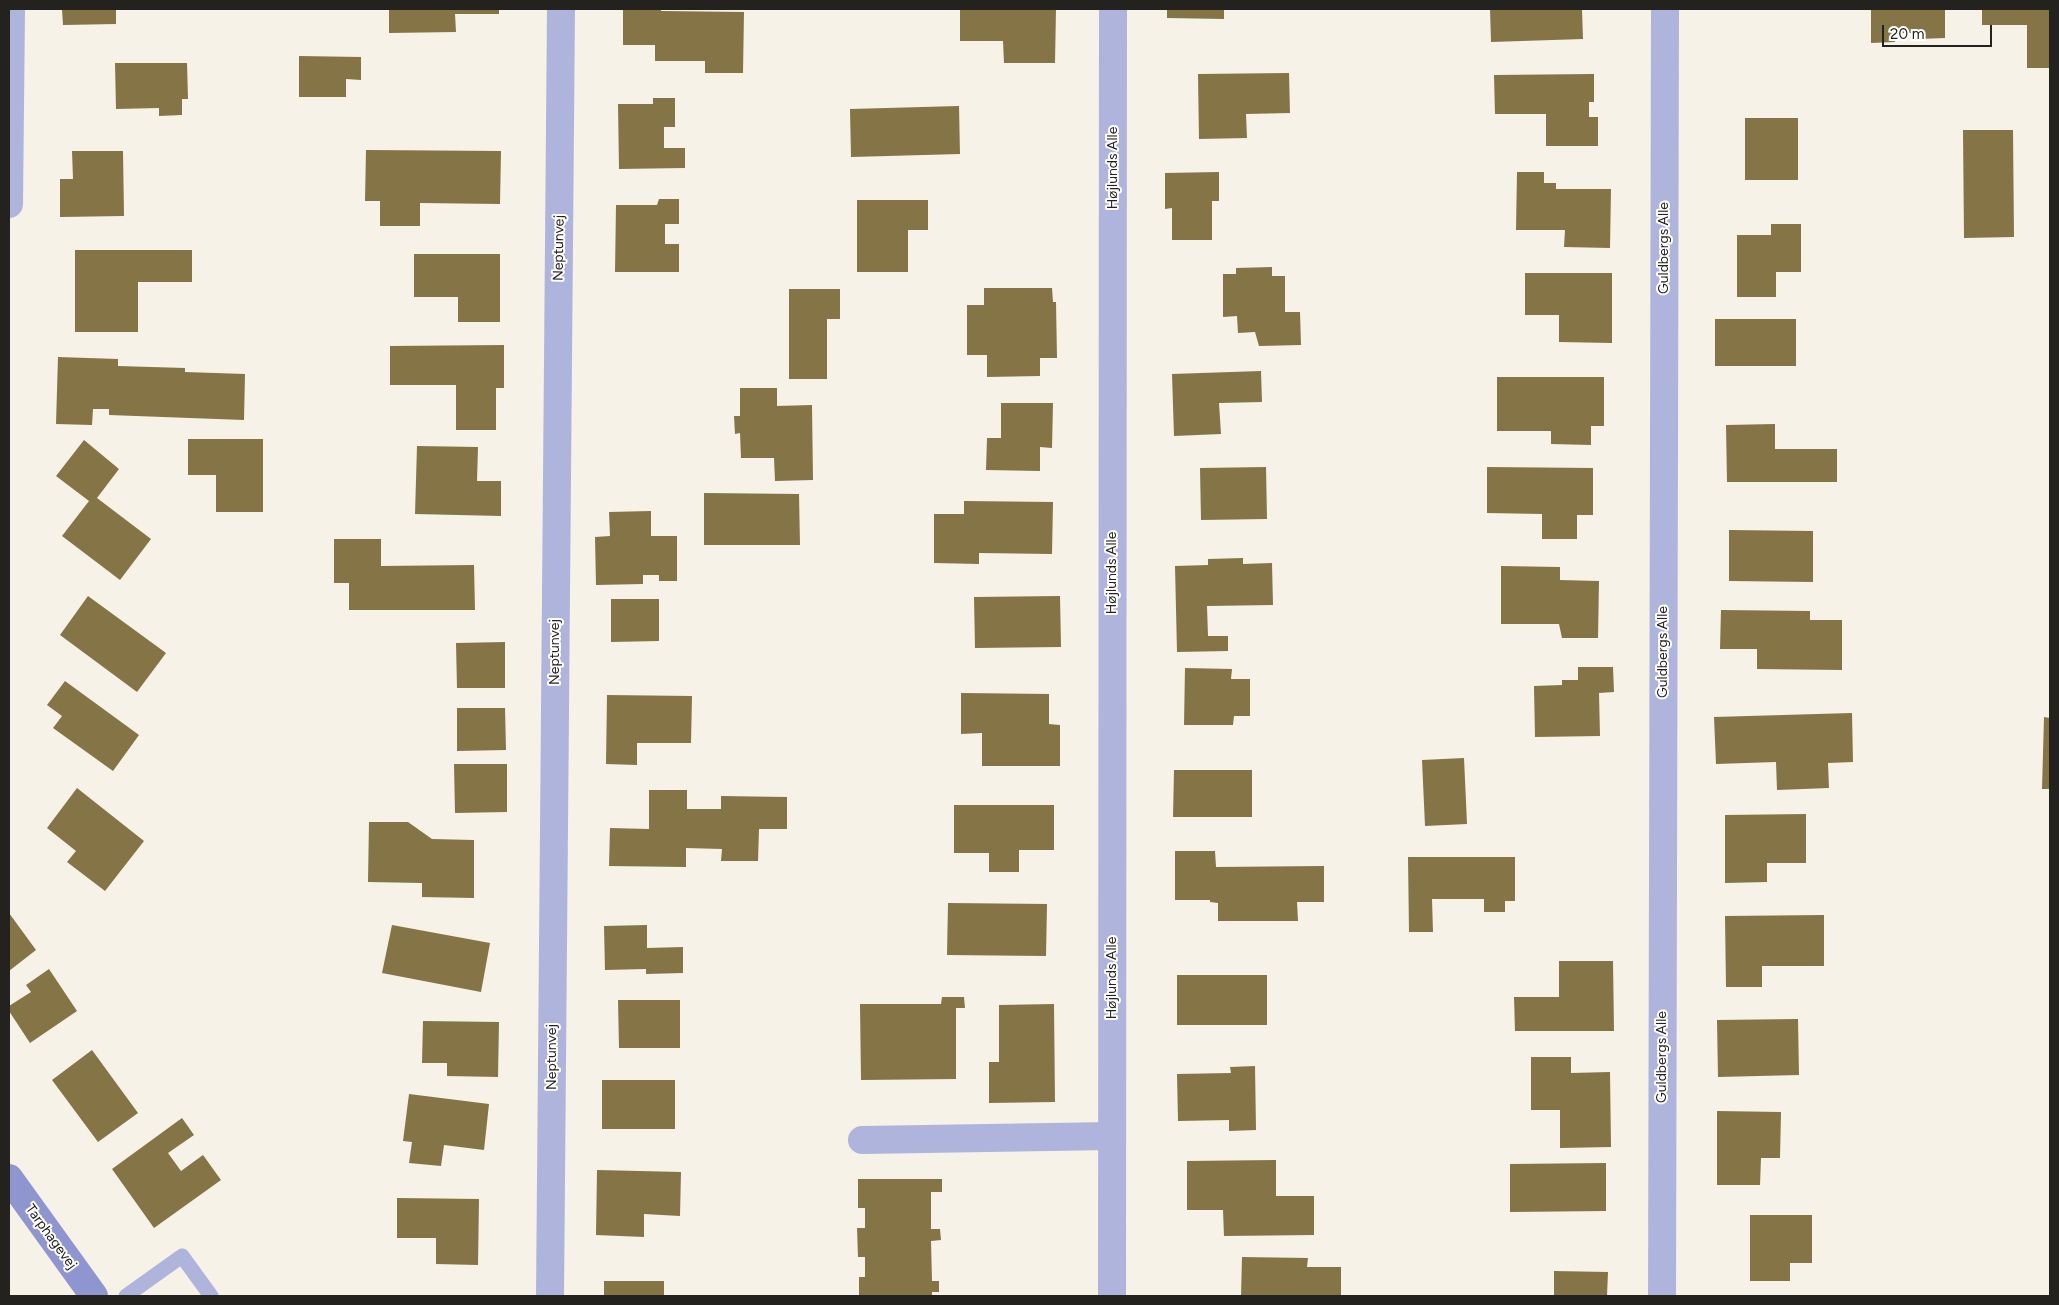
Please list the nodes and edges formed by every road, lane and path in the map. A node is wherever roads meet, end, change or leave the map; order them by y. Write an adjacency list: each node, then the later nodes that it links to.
1 (10, 9): 5 (street)
2 (561, 9): 12 (street, Neptunvej)
3 (1113, 9): 6 (street, Højlunds Alle)
4 (1665, 9): 14 (street, Guldbergs Alle)
5 (9, 204)
6 (1112, 1136): 7 (street); 13 (street, Højlunds Alle)
7 (862, 1140)
8 (9, 1178): 9 (main road, Tarphagevej)
9 (94, 1296)
10 (126, 1296): 11 (lane)
11 (211, 1296)
12 (550, 1296)
13 (1112, 1296)
14 (1662, 1296)

